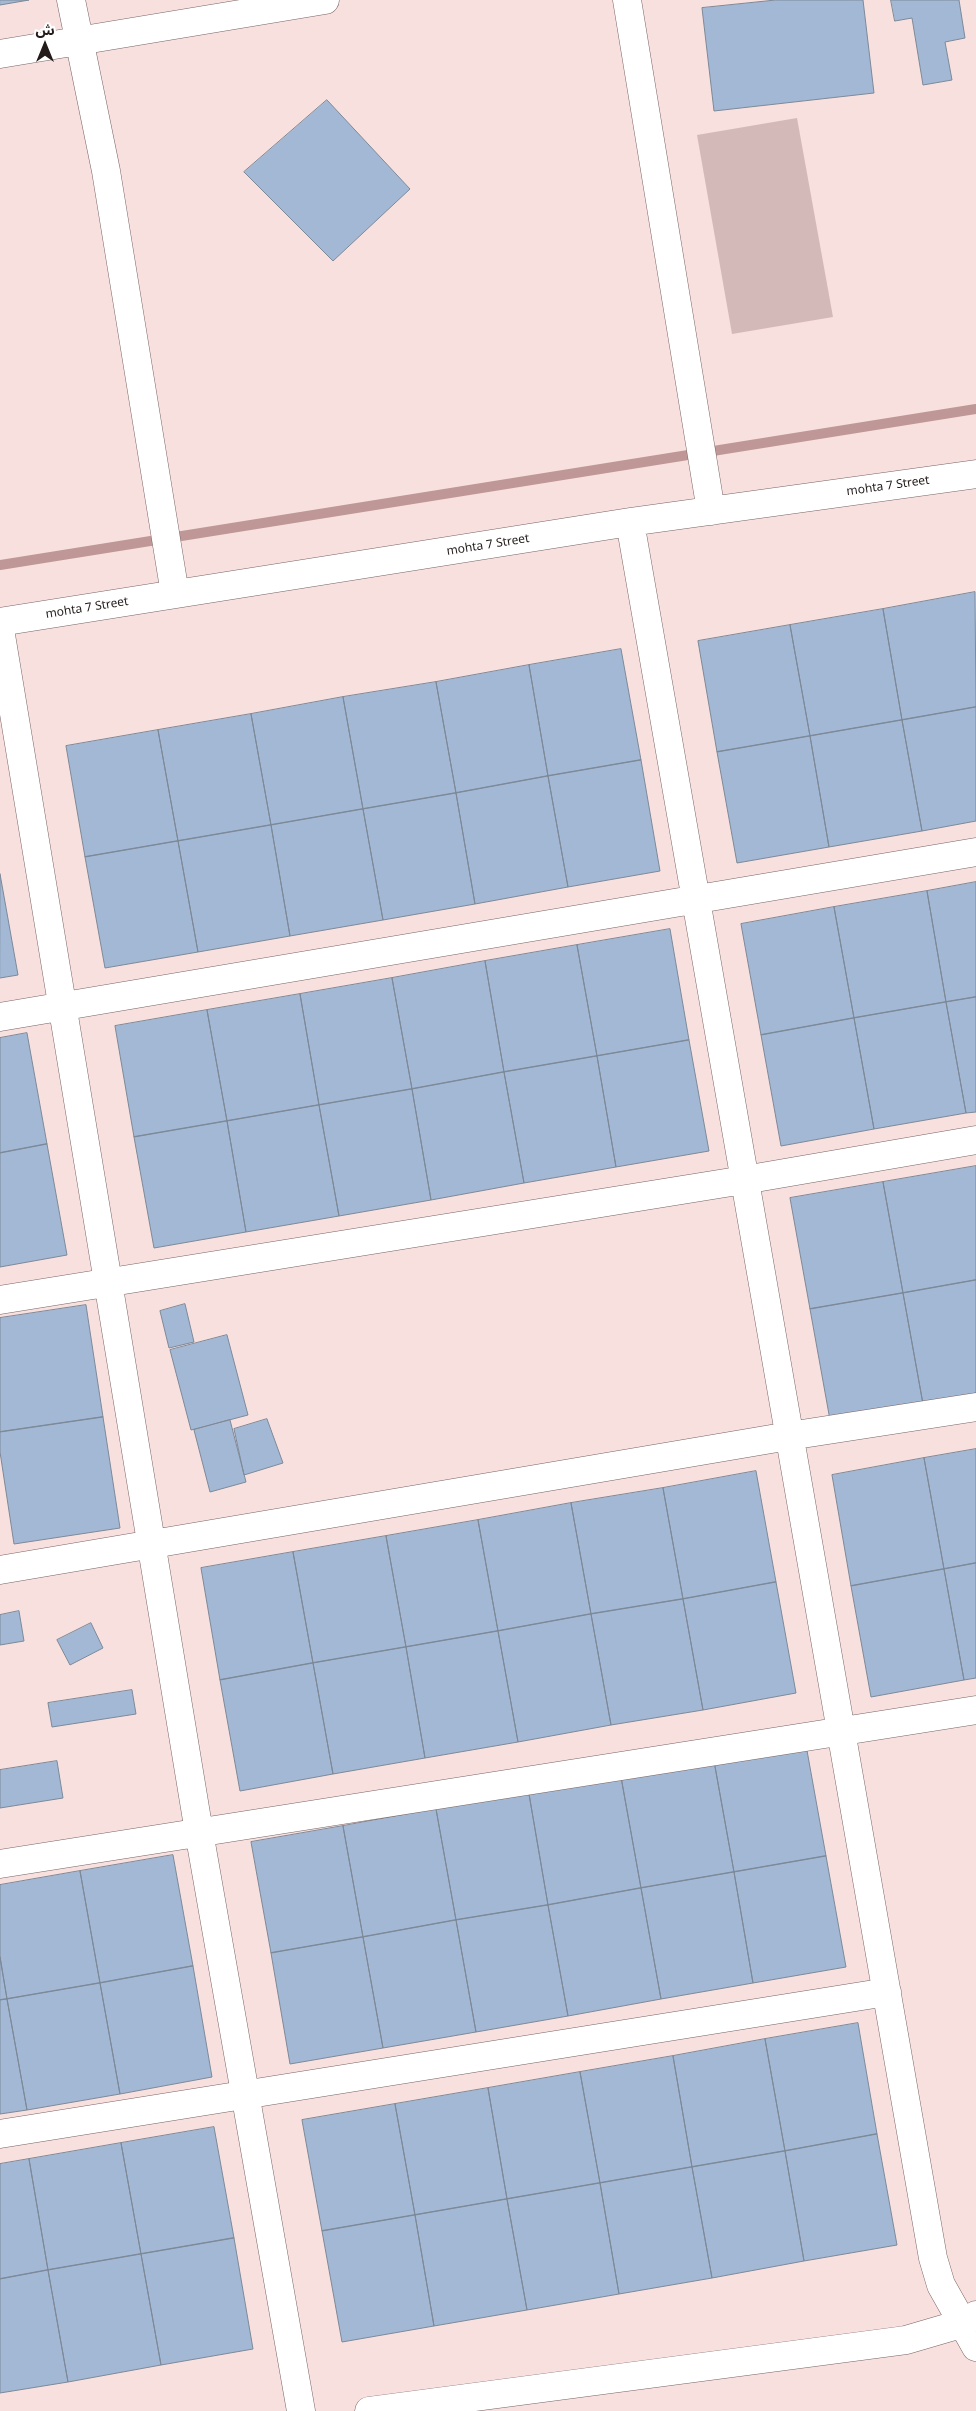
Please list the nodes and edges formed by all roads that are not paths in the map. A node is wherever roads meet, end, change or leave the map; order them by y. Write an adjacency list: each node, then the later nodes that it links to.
1 (71, 0): 4 (street)
2 (326, 0): 4 (street)
3 (627, 0): 7 (street)
4 (79, 41): 5 (street); 9 (street)
5 (0, 54)
6 (976, 474): 7 (street, mohta 7 Street)
7 (711, 511): 8 (street, mohta 7 Street)
8 (630, 522): 9 (street, mohta 7 Street); 13 (street)
9 (175, 594): 10 (street, mohta 7 Street)
10 (0, 622)
11 (0, 629): 14 (street)
12 (976, 852): 13 (street)
13 (695, 900): 14 (street); 17 (street)
14 (63, 1008): 15 (street); 18 (street)
15 (0, 1018)
16 (976, 1140): 17 (street)
17 (744, 1180): 18 (street); 21 (street)
18 (110, 1282): 19 (street); 22 (street)
19 (0, 1300)
20 (976, 1407): 21 (street)
21 (789, 1436): 22 (street); 25 (street)
22 (153, 1544): 23 (street); 26 (street)
23 (0, 1570)
24 (976, 1710): 25 (street)
25 (841, 1732): 26 (street); 28 (street)
26 (199, 1832): 27 (street); 29 (street)
27 (0, 1864)
28 (887, 1992): 29 (street); 31 (street)
29 (245, 2094): 30 (street); 33 (street)
30 (0, 2134)
31 (970, 2319): 32 (street); 34 (street)
32 (976, 2347)
33 (302, 2411)
34 (368, 2411)

